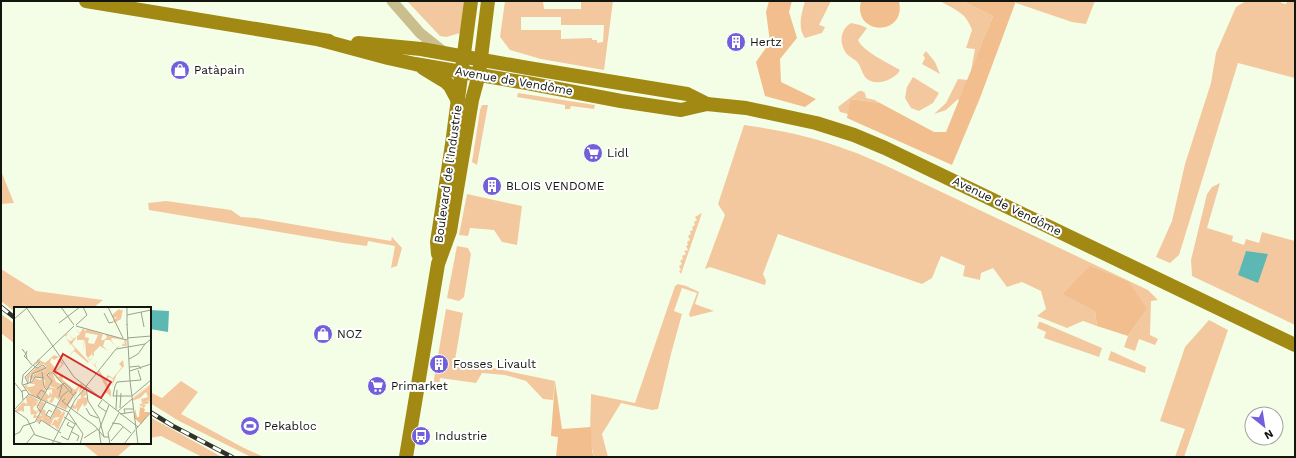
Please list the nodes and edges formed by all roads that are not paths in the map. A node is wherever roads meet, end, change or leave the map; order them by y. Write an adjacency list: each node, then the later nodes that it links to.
1 (86, 1): 6 (main road, Avenue de Vendôme)
2 (392, 1): 5 (street)
3 (471, 1): 9 (main road, Boulevard de l'Industrie)
4 (488, 1): 10 (main road, Boulevard de l'Industrie)
5 (420, 33): 7 (street); 8 (street)
6 (321, 40): 7 (main road, Avenue de Vendôme); 11 (main road, Avenue de Vendôme)
7 (420, 49): 8 (main road, Avenue de Vendôme)
8 (446, 53): 9 (main road, Avenue de Vendôme)
9 (463, 57): 10 (main road, Avenue de Vendôme); 12 (main road, Boulevard de l'Industrie)
10 (481, 60): 13 (main road, Boulevard de l'Industrie); 15 (main road, Avenue de Vendôme)
11 (415, 64): 12 (main road, Avenue de Vendôme); 14 (main road)
12 (462, 72): 13 (main road, Avenue de Vendôme); 14 (main road, Boulevard de l'Industrie)
13 (479, 74): 15 (main road, Avenue de Vendôme); 16 (main road, Boulevard de l'Industrie)
14 (458, 101): 16 (main road, Boulevard de l'Industrie)
15 (707, 104): 17 (main road, Avenue de Vendôme)
16 (438, 264): 18 (main road)
17 (1295, 345)
18 (406, 457)

